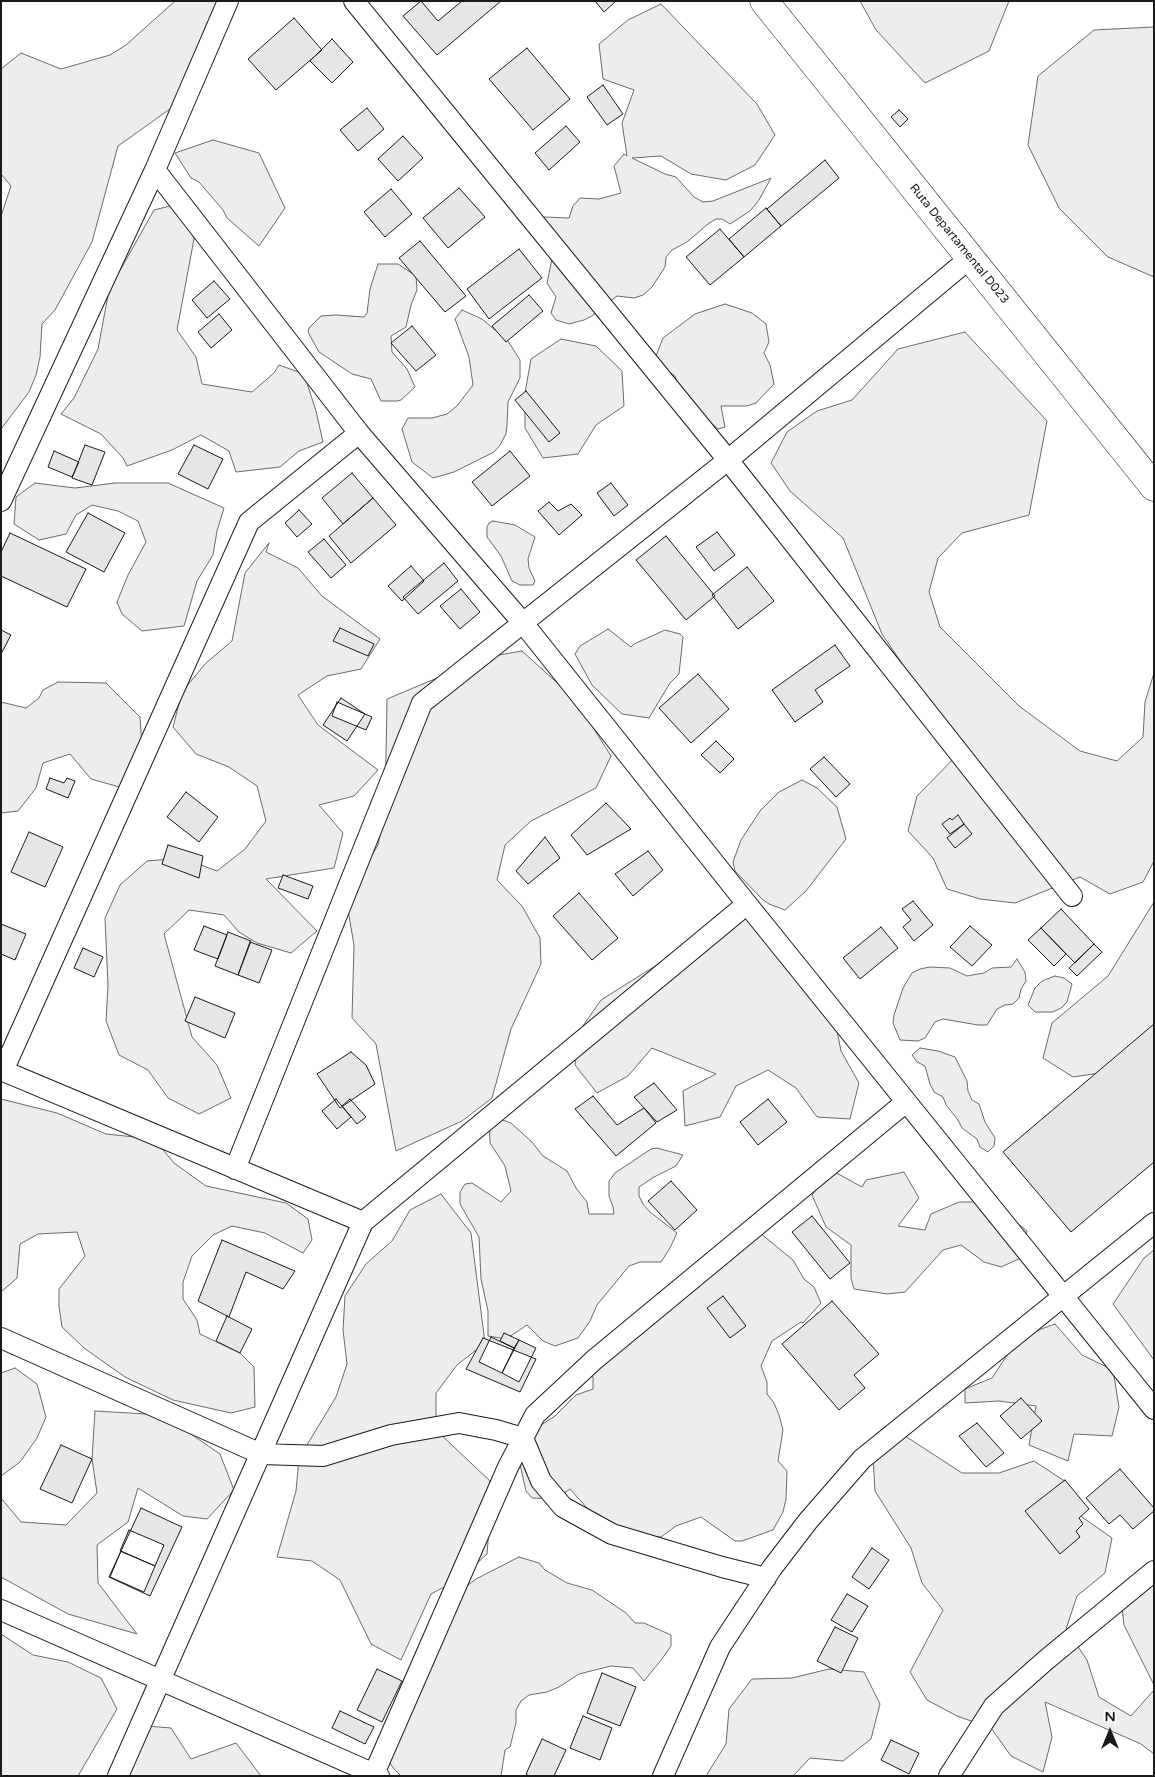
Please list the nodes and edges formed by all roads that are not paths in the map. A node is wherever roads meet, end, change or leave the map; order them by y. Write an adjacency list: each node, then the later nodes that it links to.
1 (228, 1): 4 (street)
2 (354, 1): 7 (street)
3 (764, 1): 5 (main road, Ruta Departamental D023)
4 (155, 170): 6 (street); 9 (street)
5 (970, 258): 7 (street); 8 (main road, Ruta Departamental D023)
6 (359, 433): 10 (street); 13 (street)
7 (728, 460): 10 (street); 11 (street)
8 (1154, 486)
9 (1, 501)
10 (523, 623): 12 (street); 15 (street)
11 (1072, 896)
12 (747, 904): 14 (street); 16 (street)
13 (2, 1070): 15 (street)
14 (906, 1102): 18 (street); 21 (street)
15 (235, 1168): 16 (street)
16 (363, 1222): 22 (street)
17 (1154, 1223): 18 (street)
18 (1062, 1296): 20 (street); 24 (street)
19 (1, 1338): 22 (street)
20 (1154, 1409)
21 (522, 1438): 22 (street); 24 (street); 27 (street)
22 (260, 1454): 26 (street)
23 (1154, 1571): 30 (street)
24 (766, 1578): 29 (street)
25 (1, 1610): 26 (street)
26 (160, 1680): 27 (street); 28 (street)
27 (375, 1775)
28 (118, 1776)
29 (663, 1776)
30 (949, 1776)

